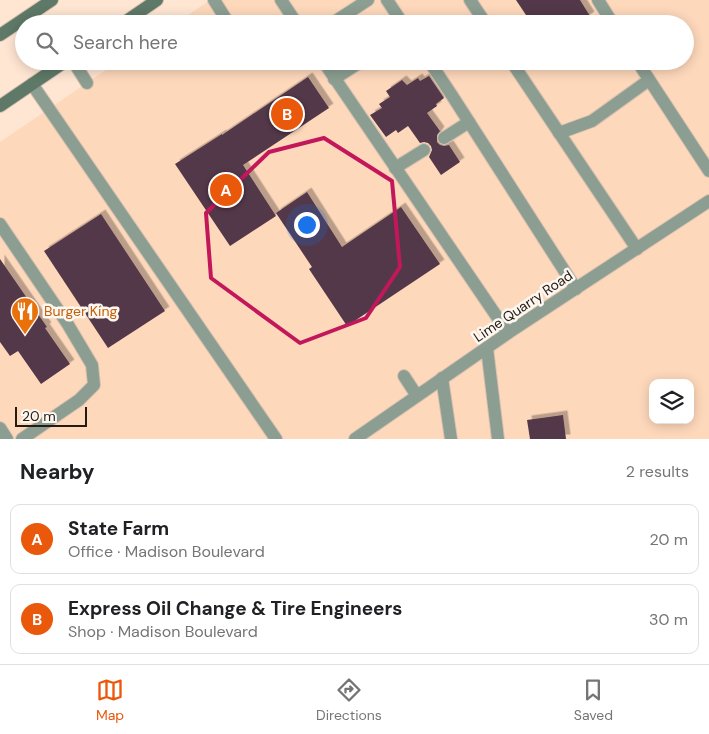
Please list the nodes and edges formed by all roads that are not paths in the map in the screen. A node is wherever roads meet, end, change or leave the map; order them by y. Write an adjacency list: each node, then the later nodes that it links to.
1 (52, 0): 9 (main road)
2 (157, 0): 10 (main road)
3 (214, 0): 11 (street)
4 (281, 0): 12 (street)
5 (368, 0): 13 (street)
6 (387, 0): 14 (street)
7 (470, 0): 15 (street)
8 (598, 0): 16 (street)
9 (29, 15)
10 (135, 15)
11 (223, 15)
12 (291, 15)
13 (345, 15)
14 (397, 15)
15 (480, 15)
16 (607, 15)
17 (15, 24): 18 (main road)
18 (0, 34)
19 (53, 70): 29 (main road)
20 (79, 70): 28 (street)
21 (328, 70): 26 (street)
22 (348, 70): 26 (street)
23 (435, 70): 31 (street)
24 (517, 70): 32 (street)
25 (643, 70): 27 (street)
26 (334, 79): 35 (street)
27 (649, 80): 32 (street); 36 (street)
28 (87, 83)
29 (32, 84): 30 (main road); 49 (street)
30 (0, 106)
31 (469, 122): 33 (street); 40 (street)
32 (559, 133): 39 (street)
33 (444, 138)
34 (424, 150): 35 (street)
35 (395, 168): 41 (street)
36 (709, 171)
37 (709, 201): 39 (street, Lime Quarry Road)
38 (0, 224): 48 (street)
39 (637, 249): 40 (street, Lime Quarry Road)
40 (576, 289): 41 (street, Lime Quarry Road)
41 (508, 333): 42 (street, Lime Quarry Road)
42 (487, 348): 44 (street, Lime Quarry Road); 52 (street)
43 (404, 376): 45 (street)
44 (442, 378): 45 (street, Lime Quarry Road); 51 (street)
45 (417, 396): 50 (street, Lime Quarry Road)
46 (0, 428): 47 (street)
47 (7, 439)
48 (22, 439)
49 (276, 439)
50 (355, 439)
51 (451, 439)
52 (498, 439)

